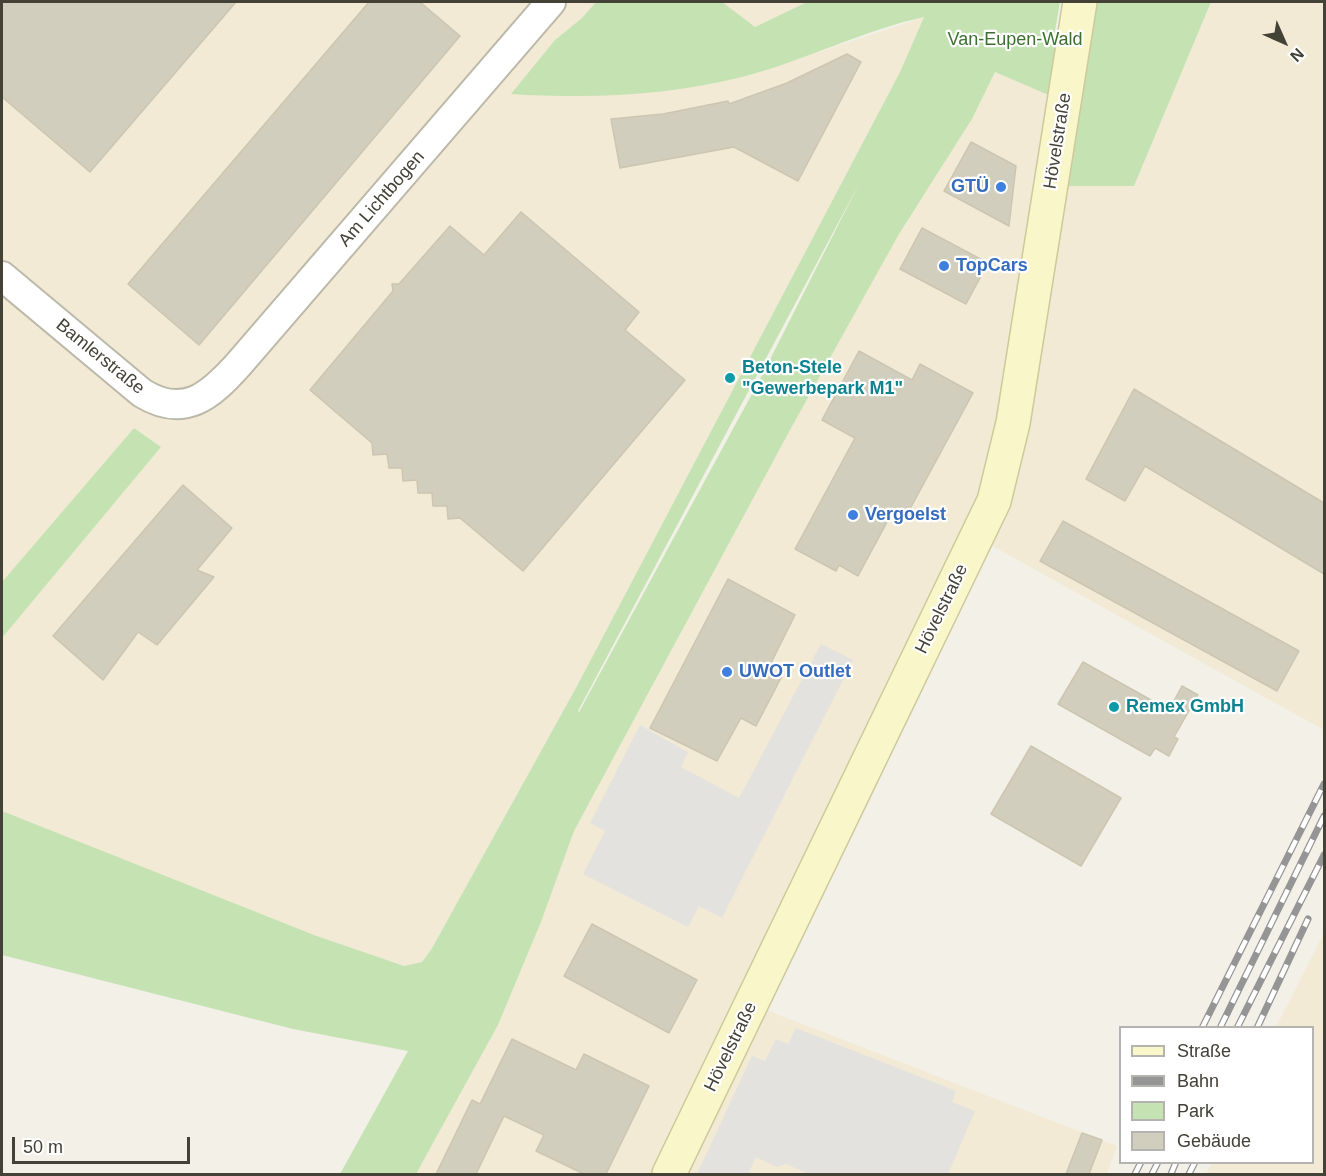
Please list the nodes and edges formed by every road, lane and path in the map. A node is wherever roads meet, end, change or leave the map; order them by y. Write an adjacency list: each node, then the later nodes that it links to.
1 (551, 2): 4 (street, Am Lichtbogen)
2 (1080, 2): 5 (main road, Hövelstraße)
3 (2, 276): 4 (street, Bamlerstraße)
4 (210, 393)
5 (669, 1174)

